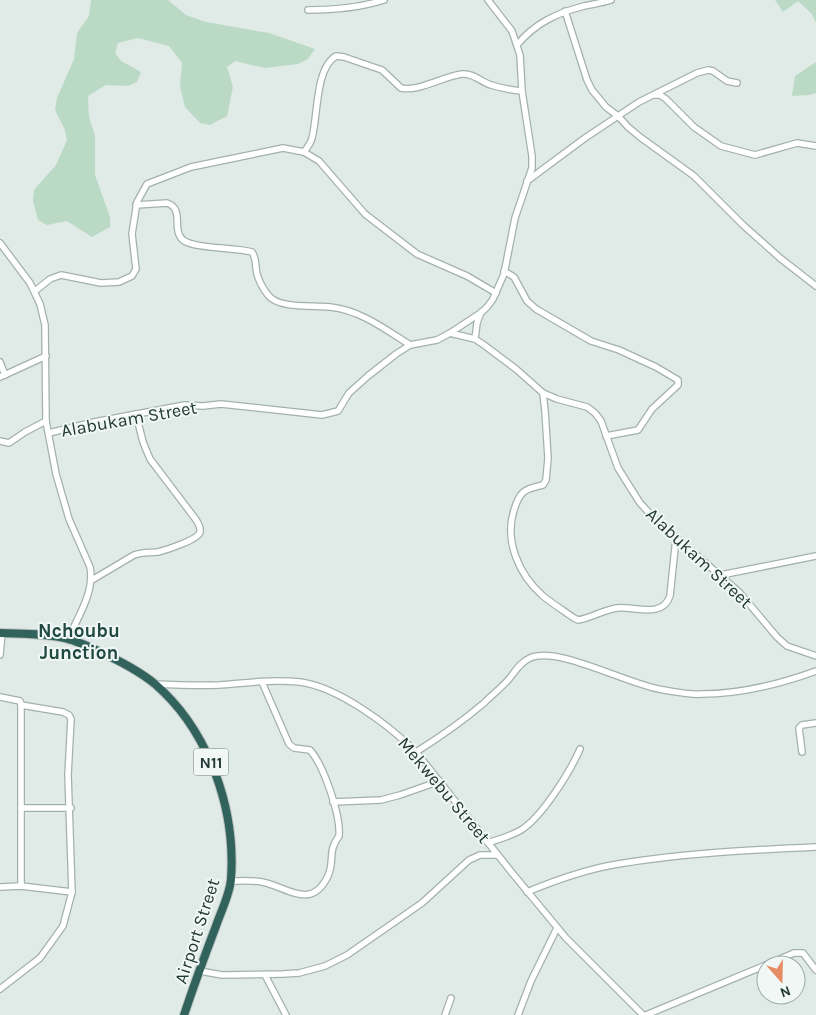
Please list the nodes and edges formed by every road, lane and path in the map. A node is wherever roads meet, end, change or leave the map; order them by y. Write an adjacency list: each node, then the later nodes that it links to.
1 (384, 0): 4 (street)
2 (488, 0): 6 (street)
3 (611, 0): 5 (street)
4 (308, 10)
5 (565, 11): 6 (street); 10 (street)
6 (517, 45): 8 (street)
7 (737, 83): 9 (street)
8 (522, 91): 12 (street); 13 (street)
9 (655, 95): 10 (street); 11 (street)
10 (618, 116): 13 (street); 17 (street)
11 (816, 146)
12 (304, 152): 14 (street); 19 (street)
13 (528, 181): 16 (street)
14 (136, 205): 18 (street); 23 (street)
15 (0, 243): 18 (street)
16 (504, 271): 19 (street); 31 (street)
17 (816, 286)
18 (35, 291): 24 (street)
19 (496, 293): 20 (street)
20 (482, 312): 21 (street); 22 (street)
21 (450, 333): 22 (street, Alabukam Street); 23 (street, Alabukam Street)
22 (475, 339): 27 (street, Alabukam Street)
23 (410, 345): 28 (street, Alabukam Street)
24 (46, 356): 26 (street); 29 (street)
25 (0, 362): 26 (street)
26 (2, 376)
27 (543, 393): 31 (street, Alabukam Street); 33 (street)
28 (136, 414): 30 (street, Alabukam Street); 36 (street)
29 (46, 422): 30 (street); 32 (street)
30 (49, 433): 36 (street)
31 (606, 436): 33 (street, Alabukam Street)
32 (0, 441)
33 (676, 538): 35 (street, Alabukam Street)
34 (816, 556): 35 (street)
35 (721, 575): 40 (street, Alabukam Street)
36 (92, 580): 38 (street)
37 (1, 633): 38 (highway, Airport Street / N11); 39 (street)
38 (68, 638): 43 (highway, Airport Street / N11)
39 (0, 655)
40 (816, 656)
41 (816, 670): 48 (street)
42 (262, 682): 43 (street, Mekwebu Street); 48 (street, Mekwebu Street); 51 (street)
43 (154, 684): 57 (highway, Airport Street / N11)
44 (0, 697): 45 (street)
45 (22, 705): 52 (street); 53 (street)
46 (816, 723): 49 (street)
47 (580, 749): 54 (street)
48 (416, 752): 50 (street, Mekwebu Street)
49 (802, 752)
50 (440, 781): 51 (street); 54 (street, Mekwebu Street)
51 (333, 802): 57 (street)
52 (21, 808): 53 (street); 58 (street)
53 (71, 808): 60 (street)
54 (488, 843): 56 (street, Mekwebu Street)
55 (816, 847): 61 (street)
56 (497, 855): 61 (street, Mekwebu Street); 69 (street)
57 (231, 881): 68 (highway, Airport Street / N11)
58 (21, 886): 59 (street); 60 (street)
59 (0, 887)
60 (72, 892): 70 (street)
61 (527, 892): 62 (street, Mekwebu Street)
62 (557, 928): 75 (street); 76 (street, Mekwebu Street)
63 (789, 955): 64 (street)
64 (805, 955)
65 (806, 957): 67 (street)
66 (756, 969): 76 (street)
67 (816, 970)
68 (200, 971): 69 (street); 72 (highway, Airport Street / N11)
69 (265, 975): 73 (street)
70 (0, 989)
71 (451, 998): 74 (street)
72 (184, 1015)
73 (286, 1015)
74 (445, 1015)
75 (518, 1015)
76 (644, 1015)

